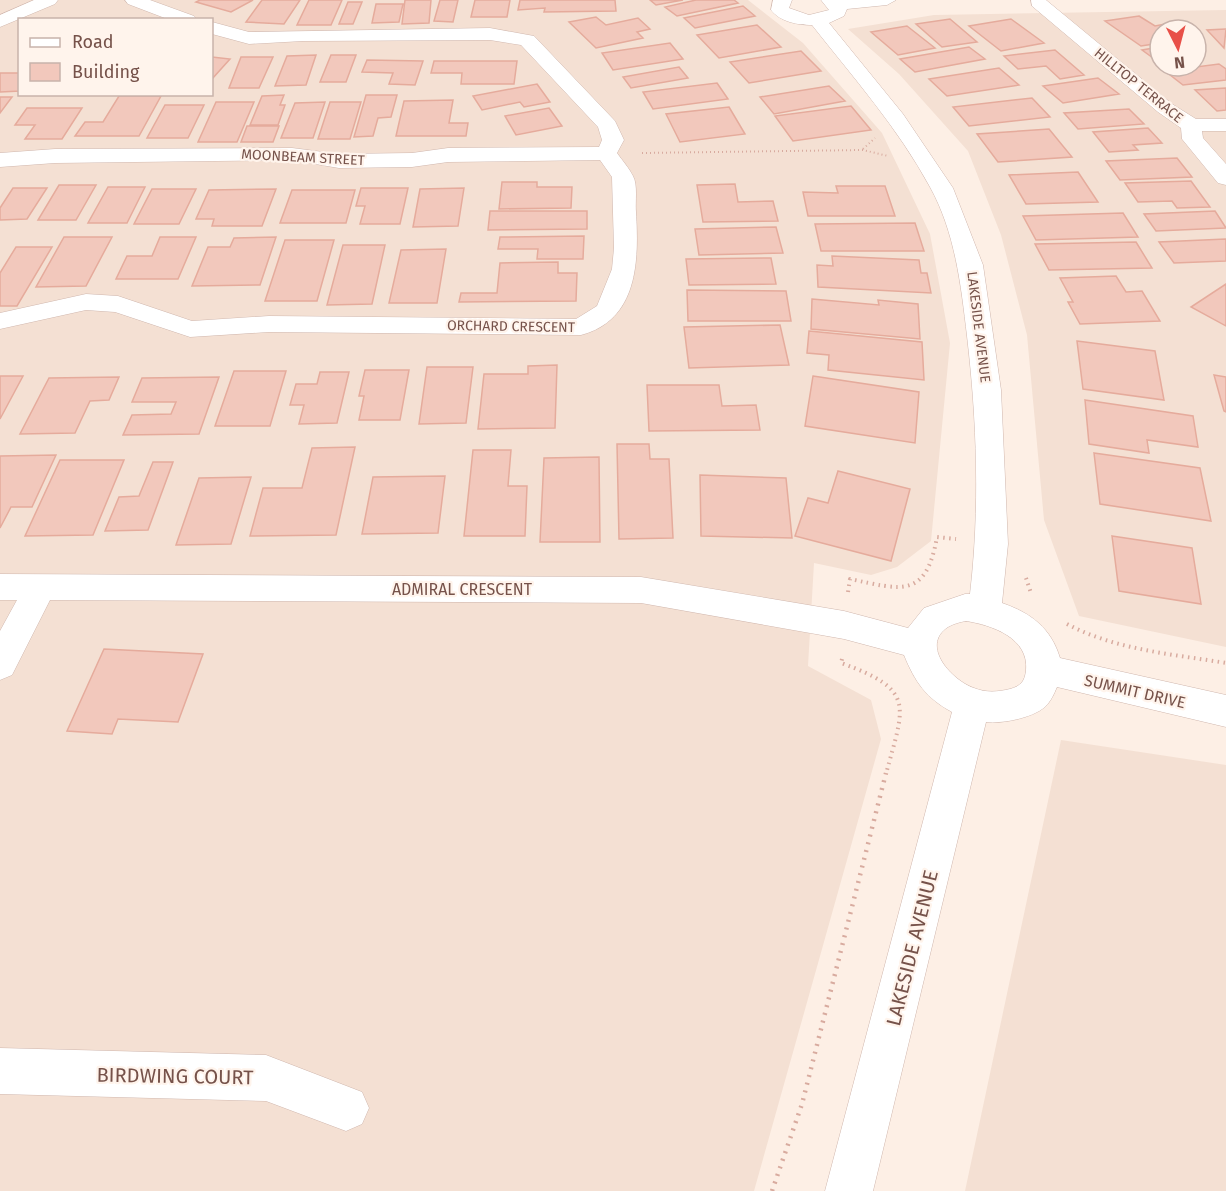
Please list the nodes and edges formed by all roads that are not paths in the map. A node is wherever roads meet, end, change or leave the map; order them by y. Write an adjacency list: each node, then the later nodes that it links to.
1 (49, 0): 8 (street)
2 (134, 0): 7 (street)
3 (783, 0): 6 (street)
4 (887, 0): 6 (street)
5 (1038, 1): 10 (street, HILLTOP TERRACE)
6 (828, 8): 18 (street, LAKESIDE AVENUE)
7 (183, 18)
8 (0, 22)
9 (213, 28): 12 (street)
10 (1191, 125): 11 (street); 14 (street, HILLTOP TERRACE)
11 (1226, 125)
12 (606, 153): 13 (street, MOONBEAM STREET); 15 (street, ORCHARD CRESCENT)
13 (0, 159)
14 (1226, 178)
15 (0, 321)
16 (0, 587): 17 (street, ADMIRAL CRESCENT)
17 (40, 587): 19 (street, ADMIRAL CRESCENT); 20 (street)
18 (985, 609): 19 (street); 21 (street)
19 (919, 645): 22 (street)
20 (0, 665)
21 (1045, 669): 22 (street); 23 (street, SUMMIT DRIVE)
22 (972, 705): 26 (street, LAKESIDE AVENUE)
23 (1226, 711)
24 (0, 1071): 25 (street, BIRDWING COURT)
25 (346, 1108)
26 (849, 1191)

